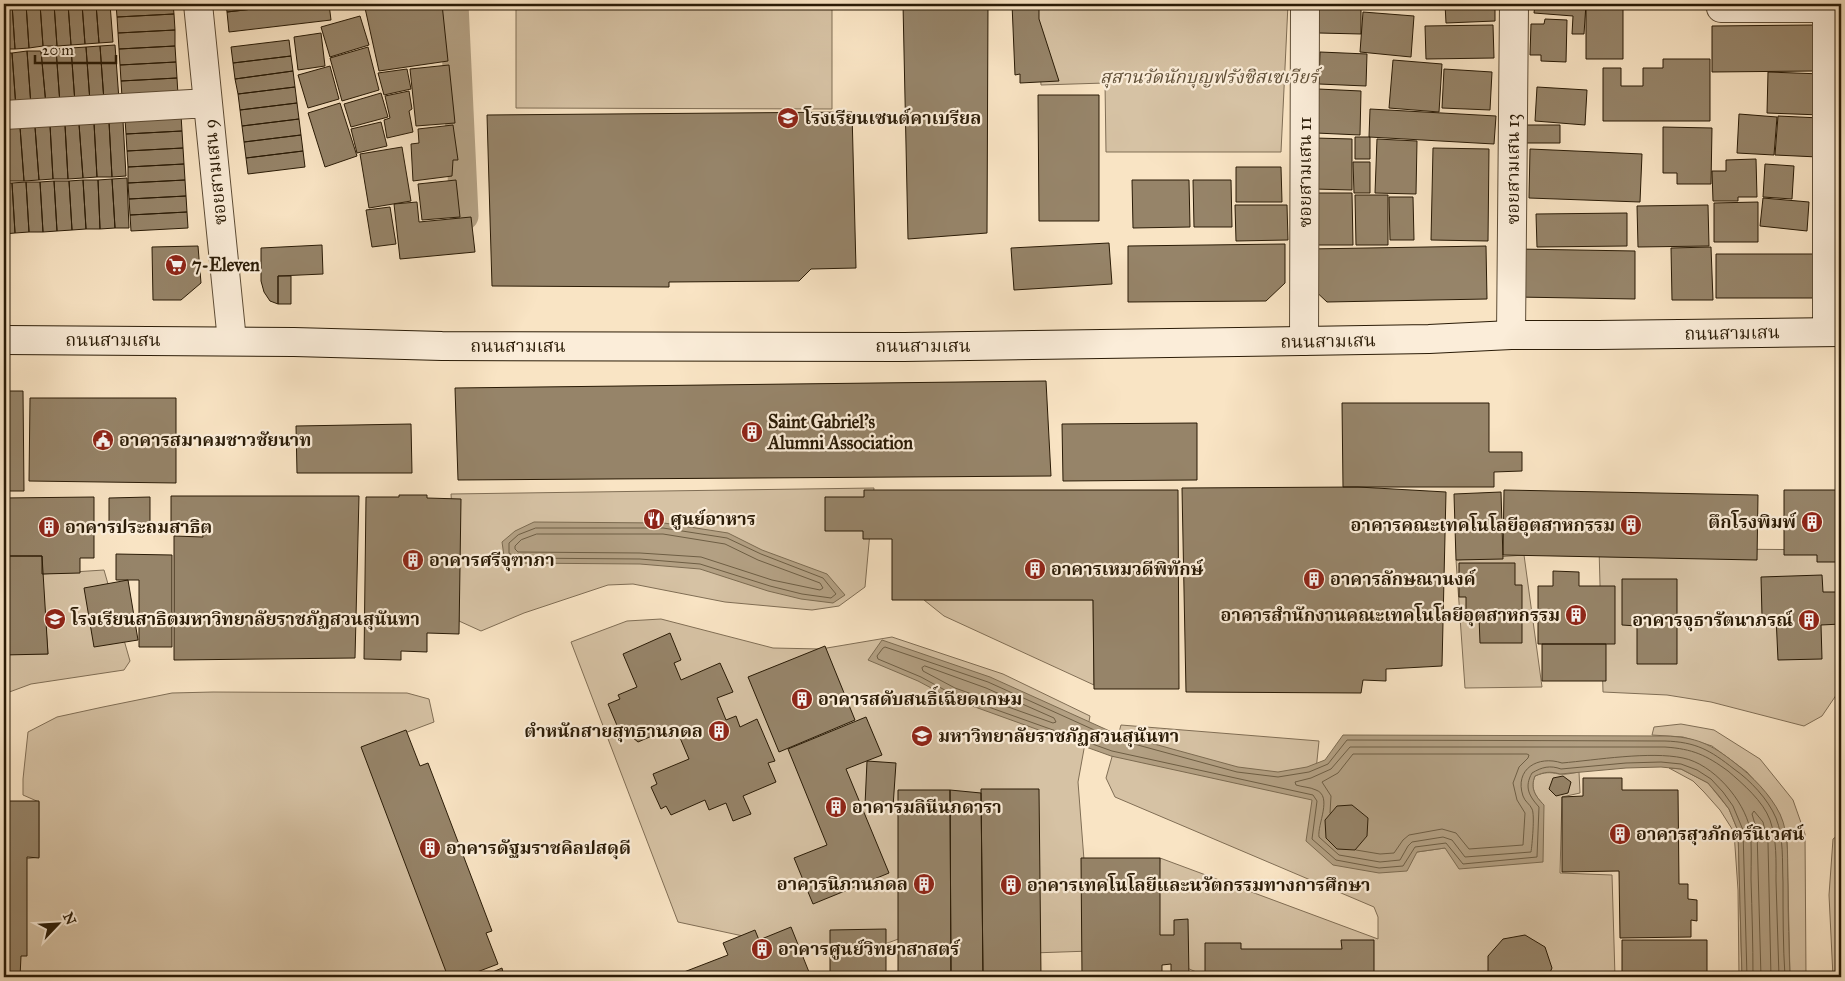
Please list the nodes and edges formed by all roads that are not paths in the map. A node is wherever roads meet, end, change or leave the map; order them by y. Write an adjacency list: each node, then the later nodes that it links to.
1 (198, 4): 6 (main road, ซอยสามเสน 9)
2 (1305, 4): 12 (main road, ซอยสามเสน 11)
3 (1514, 4): 9 (main road, ซอยสามเสน 13)
4 (1721, 8): 5 (main road)
5 (1834, 8): 8 (main road)
6 (208, 103): 7 (main road); 11 (main road, ซอยสามเสน 9)
7 (4, 115)
8 (1834, 332): 9 (main road, ถนนสามเสน)
9 (1512, 335): 12 (main road, ถนนสามเสน)
10 (4, 340): 11 (main road, ถนนสามเสน)
11 (232, 341): 12 (main road, ถนนสามเสน)
12 (1304, 341)

